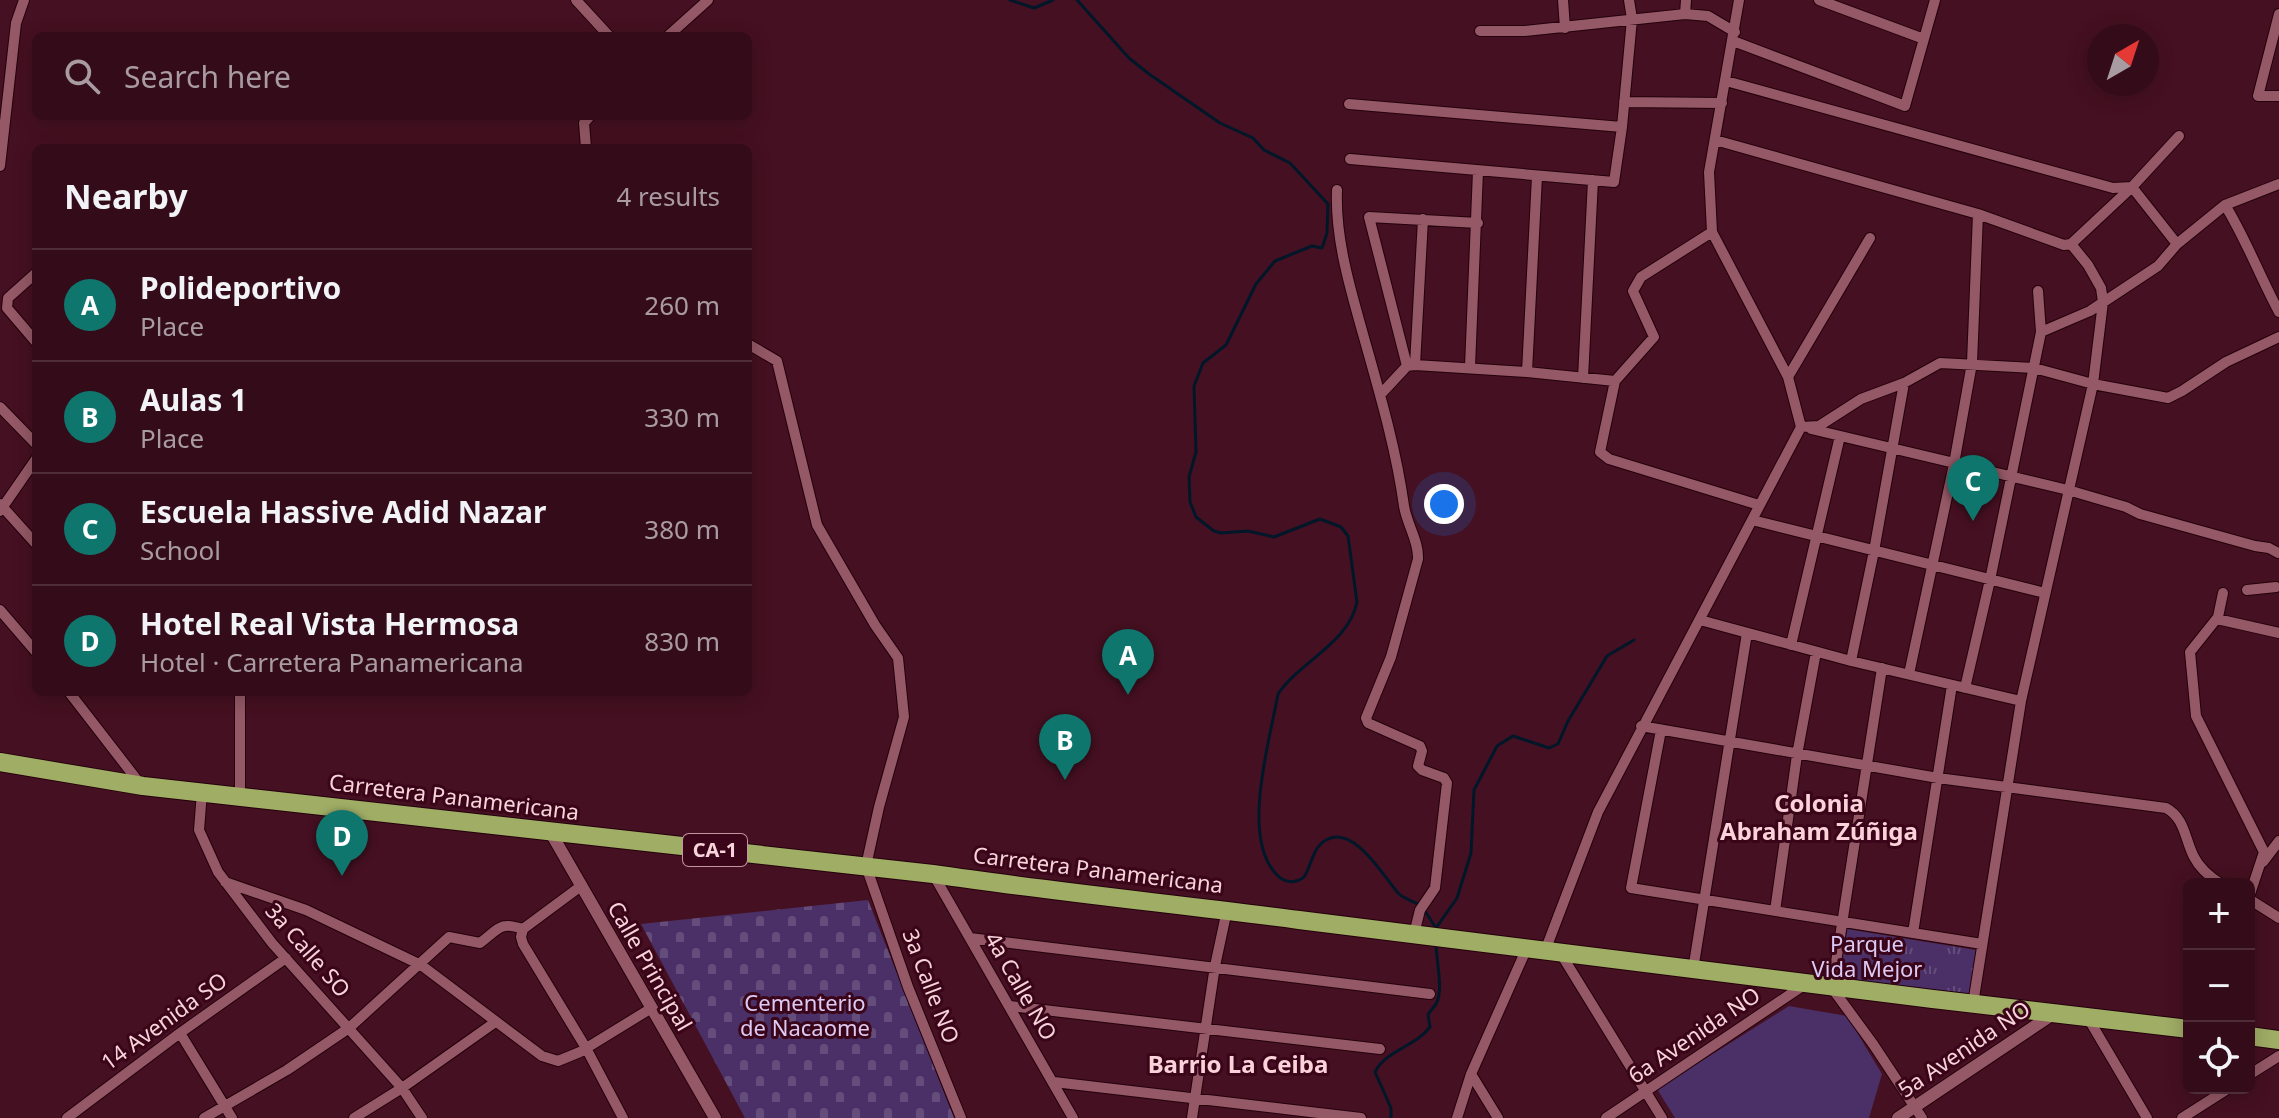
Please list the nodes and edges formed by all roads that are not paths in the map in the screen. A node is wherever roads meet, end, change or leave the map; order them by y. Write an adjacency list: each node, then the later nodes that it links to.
1 (24, 0): 30 (street)
2 (576, 0): 15 (street)
3 (1563, 0): 13 (street)
4 (1629, 0): 12 (street)
5 (1686, 0): 10 (street)
6 (1739, 0): 17 (street)
7 (1819, 0): 18 (street)
8 (1935, 0): 18 (street)
9 (706, 1): 16 (street)
10 (1685, 14): 12 (street); 17 (street)
11 (2279, 14): 20 (street)
12 (1632, 19): 13 (street); 21 (street)
13 (1565, 28): 14 (street)
14 (1480, 31)
15 (605, 32)
16 (672, 32)
17 (1734, 36): 18 (street); 19 (street)
18 (1924, 39)
19 (1726, 81): 22 (street); 35 (street)
20 (2279, 96)
21 (1624, 102): 22 (street); 25 (street)
22 (1722, 103): 27 (street)
23 (1349, 104): 25 (street)
24 (587, 120): 28 (street)
25 (1622, 127): 33 (street)
26 (2179, 136): 35 (street)
27 (1715, 140): 38 (street); 41 (street)
28 (586, 144)
29 (1350, 159): 31 (street)
30 (0, 166)
31 (1478, 171): 32 (street); 40 (street)
32 (1537, 176): 33 (street); 57 (street)
33 (1593, 180): 59 (street)
34 (2279, 184): 37 (street)
35 (2132, 187): 43 (street); 44 (street)
36 (1337, 190): 63 (street)
37 (2225, 205): 44 (street); 48 (street)
38 (1978, 214): 43 (street); 53 (street)
39 (1423, 219): 40 (street); 54 (street); 54 (street)
40 (1478, 223): 55 (street)
41 (1712, 232): 58 (street); 60 (street)
42 (1870, 238): 58 (street)
43 (2071, 244): 47 (street)
44 (2177, 244): 47 (street)
45 (32, 277): 50 (street)
46 (2038, 291): 49 (street)
47 (2103, 302): 49 (street); 62 (street)
48 (2279, 312)
49 (2041, 332): 56 (street)
50 (32, 337)
51 (2279, 337): 62 (street)
52 (752, 346): 115 (street)
53 (1972, 363): 56 (street); 61 (street); 70 (street)
54 (1411, 366): 55 (street); 63 (street)
55 (1470, 367): 57 (street)
56 (2034, 368): 62 (street); 71 (street)
57 (1527, 372): 59 (street)
58 (1788, 377): 65 (street)
59 (1583, 378): 60 (street)
60 (1615, 381): 73 (street)
61 (1904, 383): 65 (street); 68 (street)
62 (2093, 384): 72 (street)
63 (1380, 395): 130 (street)
64 (0, 407): 67 (street)
65 (1801, 427): 66 (street); 73 (street)
66 (1840, 436): 68 (street); 76 (street)
67 (32, 440)
68 (1893, 448): 70 (street); 78 (street)
69 (32, 464): 74 (street)
70 (1954, 464): 71 (street); 80 (street)
71 (2011, 478): 72 (street); 81 (street)
72 (2068, 490): 79 (street); 84 (street)
73 (1759, 505): 75 (street)
74 (1, 507): 77 (street)
75 (1752, 520): 76 (street); 88 (street)
76 (1817, 536): 78 (street); 91 (street)
77 (32, 540)
78 (1874, 551): 80 (street); 94 (street)
79 (2278, 553)
80 (1934, 566): 81 (street); 96 (street)
81 (1990, 580): 84 (street); 98 (street)
82 (2277, 587): 83 (street)
83 (2247, 590)
84 (2045, 593): 101 (street)
85 (2223, 593): 87 (street)
86 (0, 610): 92 (street)
87 (2217, 619): 90 (street); 116 (street)
88 (1700, 620): 89 (street); 102 (street)
89 (1747, 633): 91 (street); 104 (street)
90 (2279, 633)
91 (1791, 645): 93 (street)
92 (32, 647)
93 (1816, 652): 94 (street); 105 (street)
94 (1851, 661): 95 (street)
95 (1882, 668): 96 (street); 107 (street)
96 (1909, 674): 97 (street)
97 (1952, 685): 98 (street); 108 (street)
98 (1965, 688): 101 (street)
99 (72, 696): 109 (street)
100 (240, 696): 112 (street)
101 (2021, 701): 110 (street)
102 (1641, 726): 103 (street); 133 (street)
103 (1661, 730): 104 (street); 122 (street)
104 (1730, 743): 105 (street); 122 (street)
105 (1797, 755): 107 (street); 125 (street)
106 (0, 762): 109 (highway, Carretera Panamericana / CA-1)
107 (1867, 766): 108 (street); 127 (street)
108 (1938, 778): 110 (street); 129 (street)
109 (143, 786): 111 (highway, Carretera Panamericana / CA-1)
110 (2008, 787): 118 (street); 132 (street)
111 (202, 792): 112 (highway, Carretera Panamericana / CA-1); 120 (street, 3a Calle SO)
112 (240, 796): 113 (highway, Carretera Panamericana / CA-1)
113 (551, 833): 115 (highway, Carretera Panamericana / CA-1); 121 (street, Calle Principal)
114 (2279, 841): 116 (street)
115 (866, 866): 117 (highway, Carretera Panamericana / CA-1); 172 (street, 3a Calle NO)
116 (2259, 867): 119 (street)
117 (933, 874): 124 (highway, Carretera Panamericana / CA-1); 131 (street, 4a Calle NO)
118 (2213, 878)
119 (2255, 879)
120 (225, 882): 134 (street, 3a Calle SO); 135 (street)
121 (581, 886): 128 (street); 143 (street, Calle Principal)
122 (1704, 899): 125 (street); 137 (street)
123 (2255, 902): 126 (street)
124 (1227, 910): 130 (highway, Carretera Panamericana / CA-1); 136 (street)
125 (1775, 911): 127 (street)
126 (2279, 918)
127 (1842, 921): 129 (street); 139 (street)
128 (523, 929): 135 (street); 153 (street)
129 (1913, 933): 132 (street)
130 (1429, 936): 133 (highway, Carretera Panamericana / CA-1)
131 (970, 938): 136 (street); 142 (street, 4a Calle NO)
132 (1982, 944): 141 (street)
133 (1544, 951): 137 (highway, Carretera Panamericana / CA-1); 157 (street); 160 (street)
134 (286, 958): 147 (street, 3a Calle SO); 150 (street, 14 Avenida SO)
135 (421, 965): 146 (street); 147 (street)
136 (1215, 966): 140 (street); 149 (street)
137 (1693, 970): 138 (highway, Carretera Panamericana / CA-1)
138 (1804, 985): 139 (highway, Carretera Panamericana / CA-1); 160 (street, 6a Avenida NO)
139 (1832, 988): 141 (highway, Carretera Panamericana / CA-1); 164 (street)
140 (1430, 994)
141 (1973, 1004): 144 (highway, Carretera Panamericana / CA-1)
142 (1010, 1006): 149 (street); 158 (street, 4a Calle NO)
143 (650, 1009): 153 (street); 171 (street, Calle Principal)
144 (2053, 1014): 145 (highway, Carretera Panamericana / CA-1); 164 (street, 5a Avenida NO)
145 (2088, 1018): 148 (highway, Carretera Panamericana / CA-1); 181 (street)
146 (494, 1023): 153 (street); 159 (street)
147 (349, 1028): 159 (street, 3a Calle SO); 163 (street)
148 (2183, 1028)
149 (1205, 1029): 154 (street); 162 (street)
150 (180, 1033): 163 (street); 165 (street, 14 Avenida SO)
151 (2255, 1037): 152 (highway)
152 (2279, 1040)
153 (586, 1048): 170 (street)
154 (1380, 1049)
155 (2279, 1056): 156 (street)
156 (2255, 1071)
157 (1471, 1074): 176 (street); 177 (street)
158 (1054, 1082): 162 (street); 173 (street, 4a Calle NO)
159 (402, 1088): 168 (street); 169 (street, 3a Calle SO)
160 (1646, 1090): 178 (street, 6a Avenida NO); 179 (street)
161 (2220, 1094): 182 (street)
162 (1194, 1098): 174 (street); 175 (street)
163 (224, 1105): 166 (street); 167 (street)
164 (1918, 1113): 180 (street, 5a Avenida NO)
165 (67, 1118)
166 (204, 1118)
167 (232, 1118)
168 (354, 1118)
169 (422, 1118)
170 (623, 1118)
171 (715, 1118)
172 (961, 1118)
173 (1073, 1118)
174 (1192, 1118)
175 (1361, 1118)
176 (1457, 1118)
177 (1498, 1118)
178 (1606, 1118)
179 (1662, 1118)
180 (1898, 1118)
181 (2147, 1118)
182 (2182, 1118)

